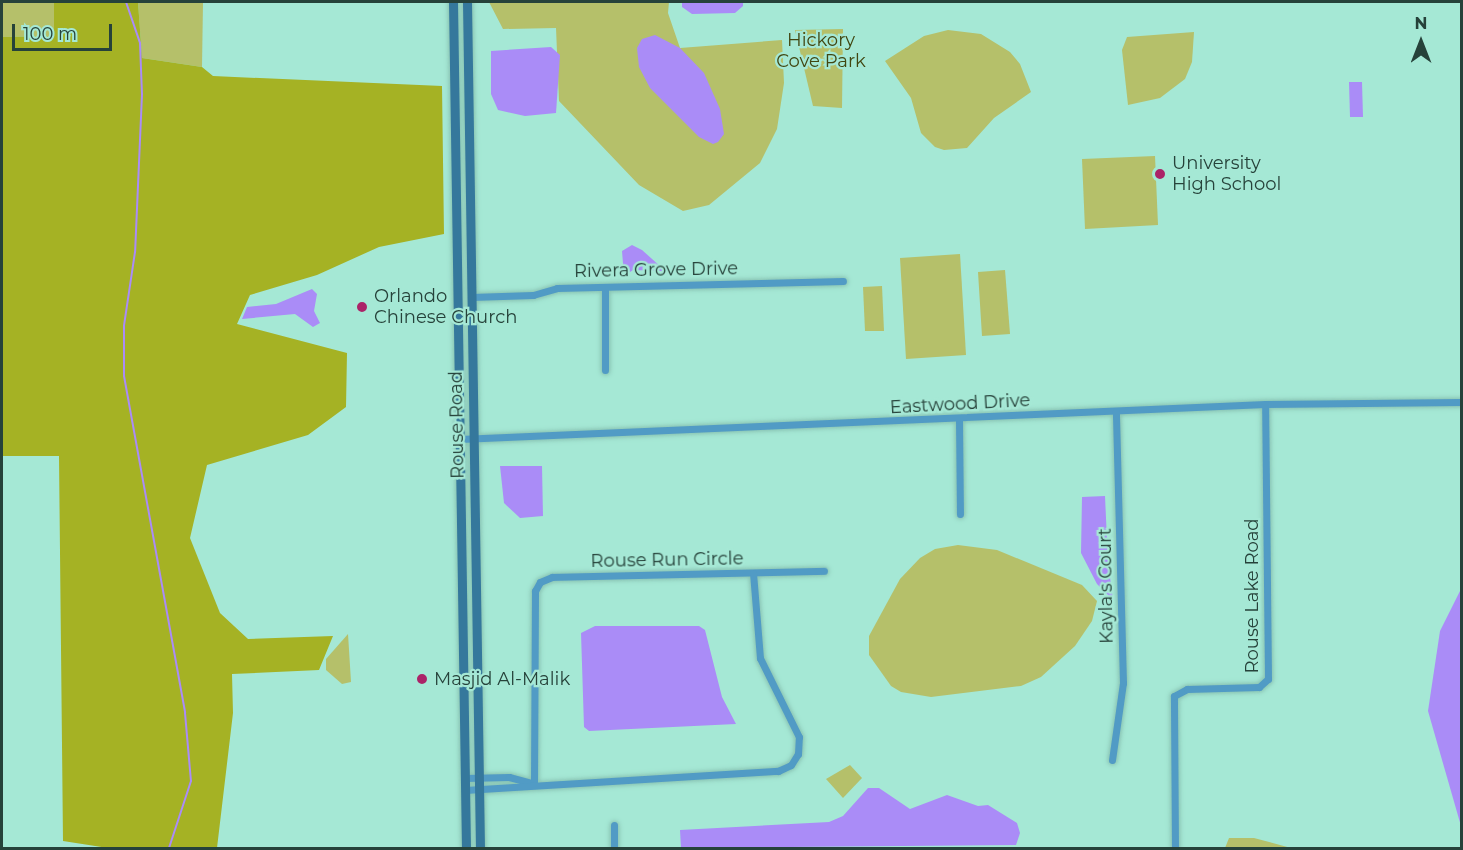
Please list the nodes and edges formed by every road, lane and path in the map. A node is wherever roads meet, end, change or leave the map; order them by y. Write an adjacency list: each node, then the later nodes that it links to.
1 (453, 2): 11 (street, Rouse Road)
2 (466, 2): 5 (street, Rouse Road)
3 (843, 280): 4 (street, Rivera Grove Drive)
4 (604, 287): 5 (street, Rivera Grove Drive); 6 (street)
5 (471, 297): 12 (street, Rouse Road)
6 (604, 370)
7 (1461, 402): 8 (street, Eastwood Drive)
8 (1265, 404): 9 (street, Eastwood Drive); 28 (street, Rouse Lake Road)
9 (1116, 411): 10 (street, Eastwood Drive); 16 (street, Kayla's Court)
10 (959, 420): 12 (street, Eastwood Drive); 13 (street)
11 (460, 439): 12 (street, Eastwood Drive); 18 (street, Rouse Road)
12 (474, 439): 19 (street, Rouse Road)
13 (960, 514)
14 (824, 571): 15 (street)
15 (753, 573): 20 (street, Rouse Run Circle); 20 (street, Rouse Run Circle)
16 (1112, 760)
17 (509, 777): 19 (street, Rouse Run Circle); 20 (street, Rouse Run Circle); 21 (street)
18 (465, 778): 19 (street, Rouse Run Circle); 23 (street, Rouse Road)
19 (479, 778): 22 (street, Rouse Road)
20 (534, 783): 21 (street, Rouse Run Circle)
21 (509, 788): 22 (street, Rouse Run Circle)
22 (479, 789): 23 (street, Rouse Run Circle); 26 (street, Rouse Road)
23 (465, 790): 25 (street, Rouse Road)
24 (614, 825): 27 (street)
25 (466, 849)
26 (480, 849)
27 (614, 849)
28 (1175, 849)

